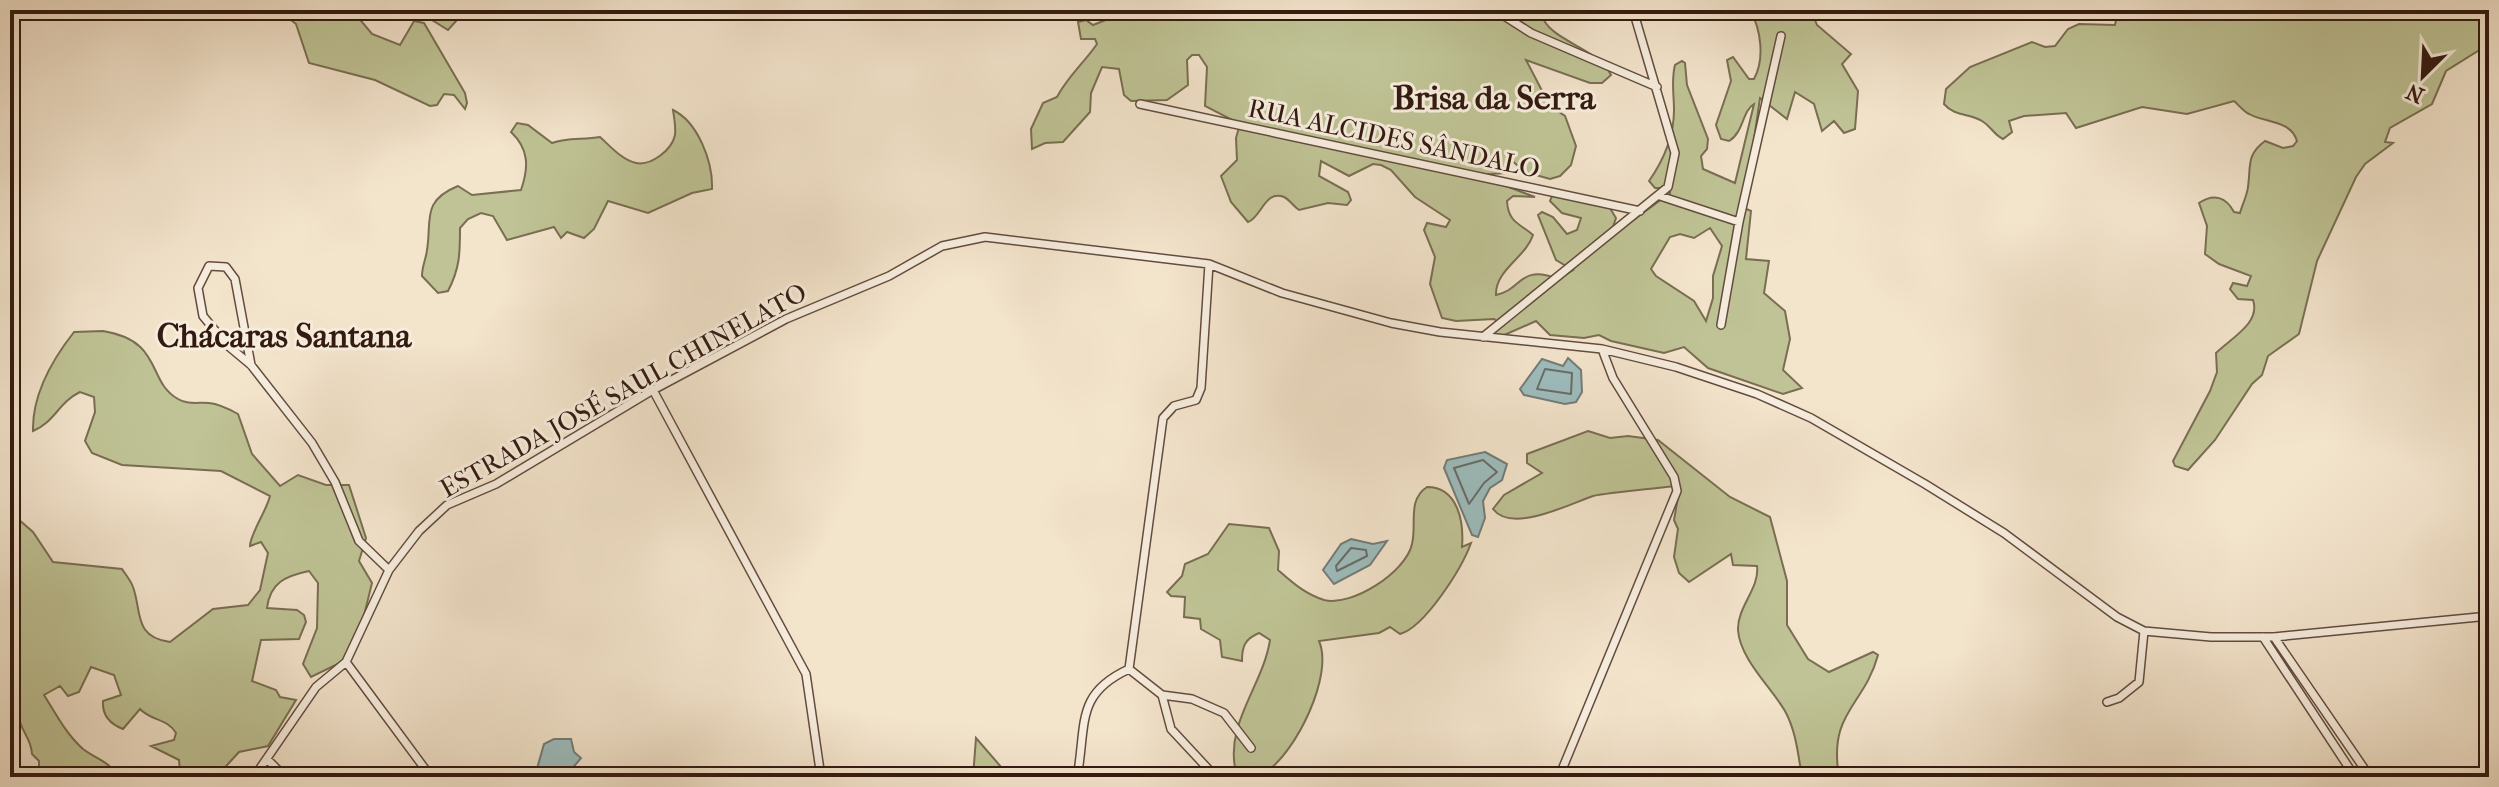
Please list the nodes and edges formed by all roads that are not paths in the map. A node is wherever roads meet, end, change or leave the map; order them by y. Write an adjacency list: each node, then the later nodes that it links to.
1 (1495, 10): 4 (street)
2 (1633, 10): 4 (street)
3 (1781, 36): 8 (street)
4 (1657, 87): 6 (street)
5 (1140, 104): 7 (street, RUA ALCIDES SÂNDALO)
6 (1660, 196): 7 (street); 8 (street)
7 (1640, 211): 11 (street)
8 (1739, 222): 10 (street)
9 (1209, 264): 11 (street, ESTRADA JOSÉ SAUL CHINELATO); 14 (street, ESTRADA JOSÉ SAUL CHINELATO); 21 (street)
10 (1721, 325)
11 (1483, 337): 12 (street, ESTRADA JOSÉ SAUL CHINELATO)
12 (1602, 349): 17 (street, ESTRADA JOSÉ SAUL CHINELATO); 32 (street)
13 (251, 365): 13 (street); 15 (street)
14 (653, 390): 15 (street, ESTRADA JOSÉ SAUL CHINELATO); 31 (street)
15 (389, 570): 20 (street, ESTRADA JOSÉ SAUL CHINELATO)
16 (2489, 616): 19 (street, ESTRADA JOSÉ SAUL CHINELATO)
17 (2144, 631): 18 (street, ESTRADA JOSÉ SAUL CHINELATO); 23 (street)
18 (2263, 637): 19 (street, ESTRADA JOSÉ SAUL CHINELATO); 33 (street)
19 (2274, 637): 34 (street)
20 (346, 662): 25 (street, ESTRADA JOSÉ SAUL CHINELATO); 30 (street)
21 (1129, 669): 22 (street); 26 (street)
22 (1162, 695): 24 (street); 27 (street)
23 (2107, 702)
24 (1251, 748)
25 (267, 759): 28 (street, ESTRADA JOSÉ SAUL CHINELATO); 29 (street)
26 (1078, 772)
27 (1211, 772)
28 (254, 777)
29 (285, 777)
30 (431, 777)
31 (821, 777)
32 (1559, 777)
33 (2355, 777)
34 (2370, 777)

